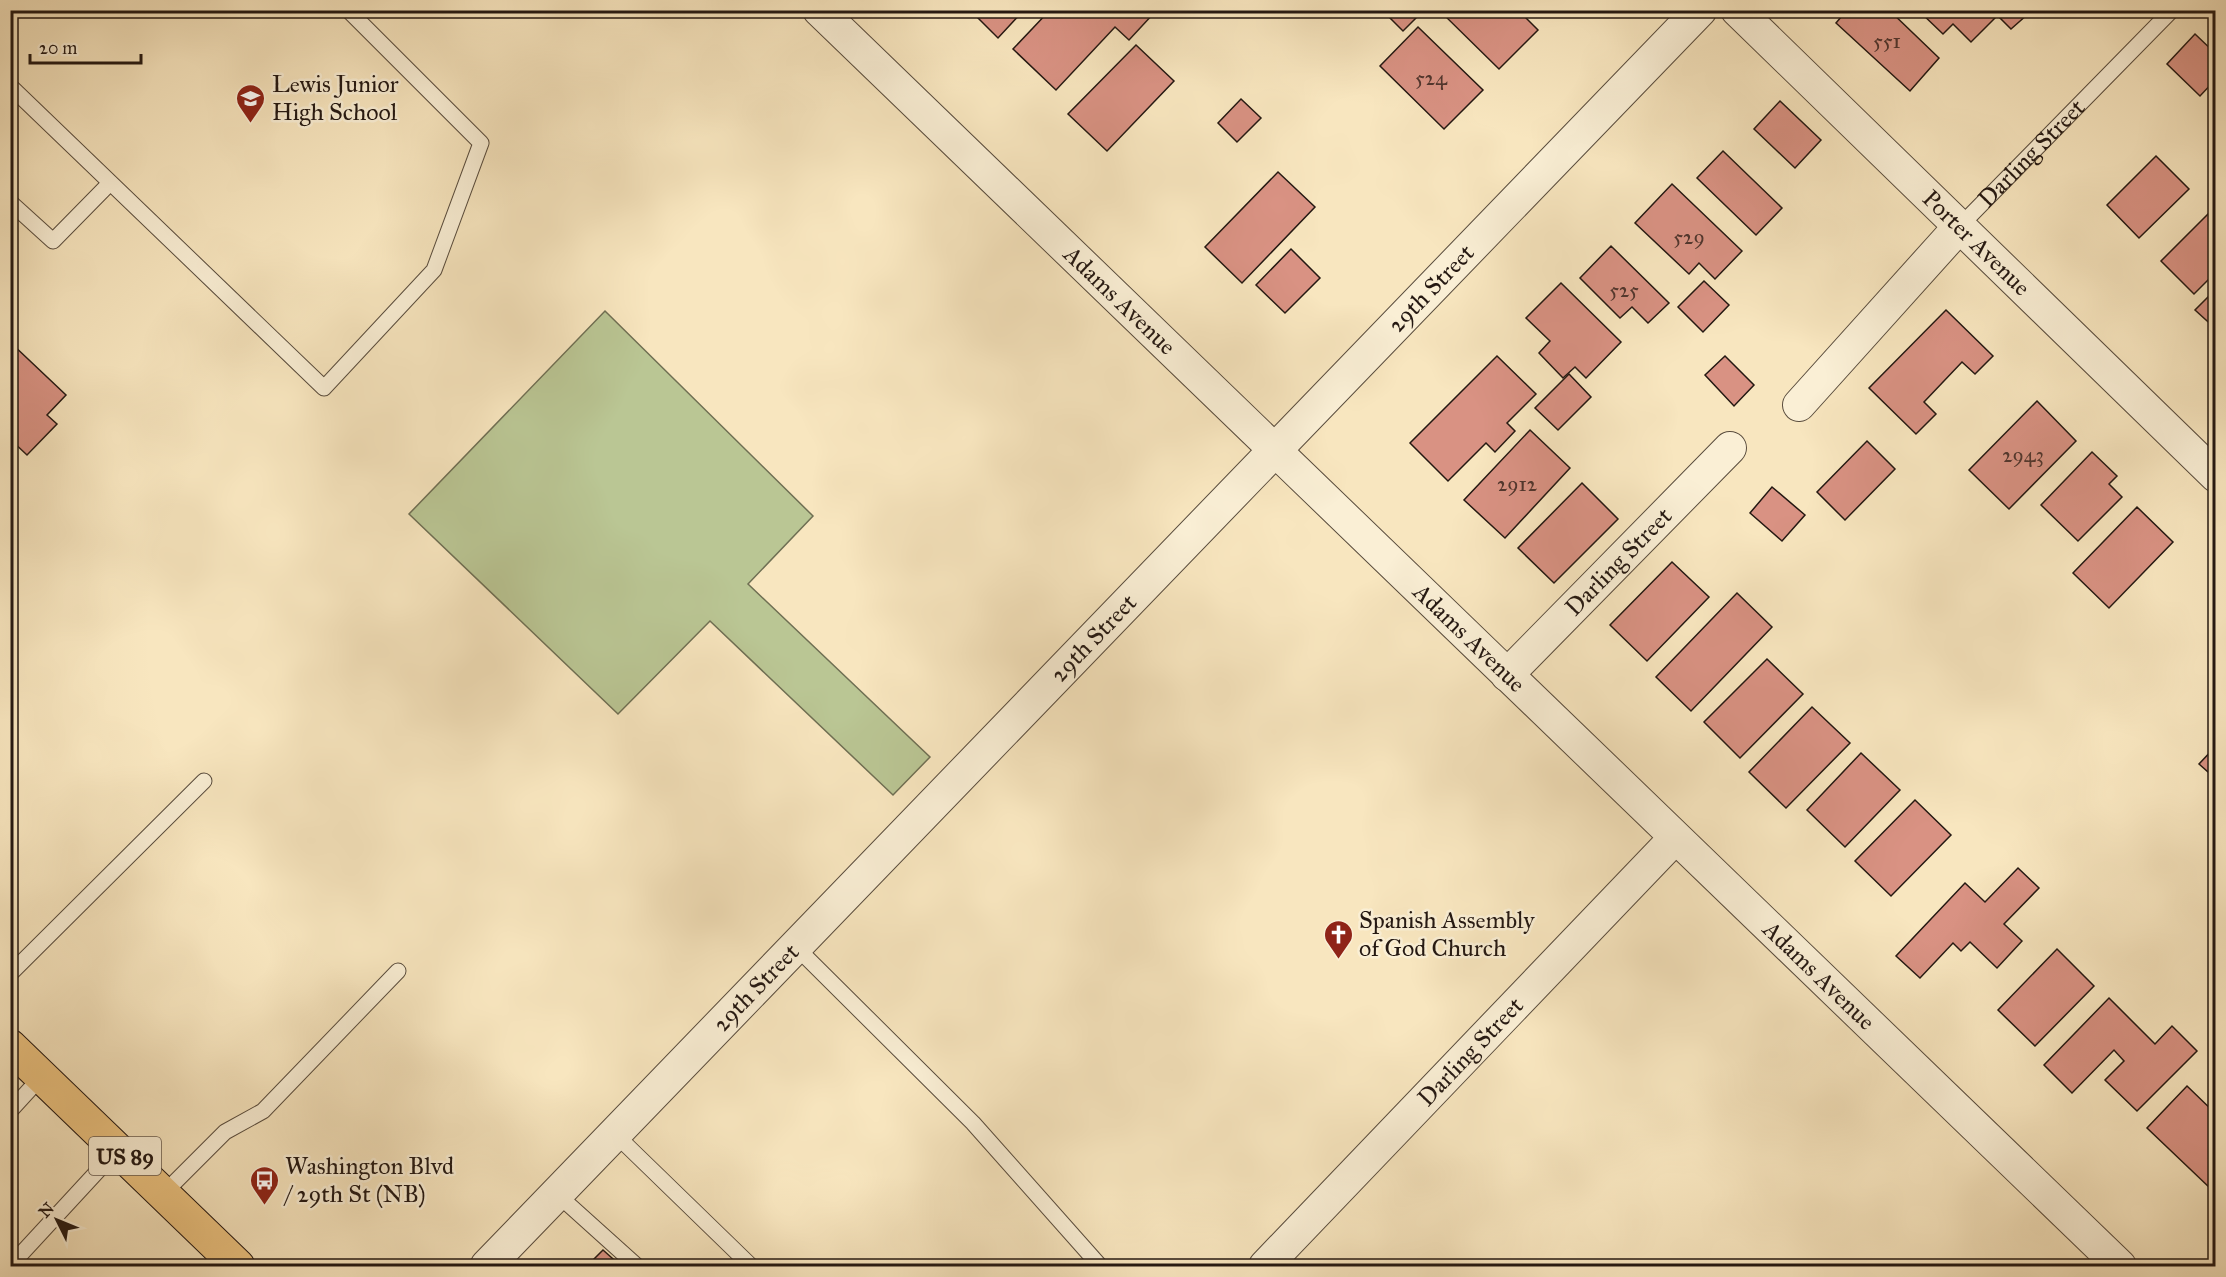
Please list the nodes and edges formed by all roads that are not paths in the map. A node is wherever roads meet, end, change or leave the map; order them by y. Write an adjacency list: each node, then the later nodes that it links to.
1 (348, 10): 7 (lane)
2 (819, 10): 12 (street, Adams Avenue)
3 (1700, 10): 12 (street, 29th Street)
4 (1737, 10): 9 (street, Porter Avenue)
5 (2172, 10): 9 (lane, Darling Street)
6 (10, 86): 7 (lane)
7 (110, 183): 8 (lane)
8 (10, 202)
9 (1960, 226): 10 (street, Darling Street); 13 (street, Porter Avenue)
10 (1798, 405)
11 (1730, 448): 14 (street, Darling Street)
12 (1275, 451): 14 (street, Adams Avenue); 17 (street, 29th Street)
13 (2216, 476)
14 (1507, 675): 16 (street, Adams Avenue)
15 (204, 781): 19 (lane)
16 (1675, 838): 33 (street, Darling Street); 34 (street, Adams Avenue)
17 (796, 947): 23 (street, 29th Street); 32 (lane)
18 (398, 971): 25 (lane)
19 (10, 974)
20 (10, 1046): 21 (main road, US 89)
21 (42, 1076): 22 (lane); 24 (main road, US 89)
22 (10, 1111)
23 (615, 1134): 26 (street, 29th Street); 31 (lane)
24 (118, 1149): 25 (main road, US 89); 27 (lane)
25 (164, 1193): 28 (main road, US 89)
26 (557, 1194): 29 (street, 29th Street); 30 (lane)
27 (10, 1266)
28 (238, 1266)
29 (487, 1266)
30 (637, 1266)
31 (751, 1266)
32 (1100, 1266)
33 (1266, 1266)
34 (2120, 1266)

